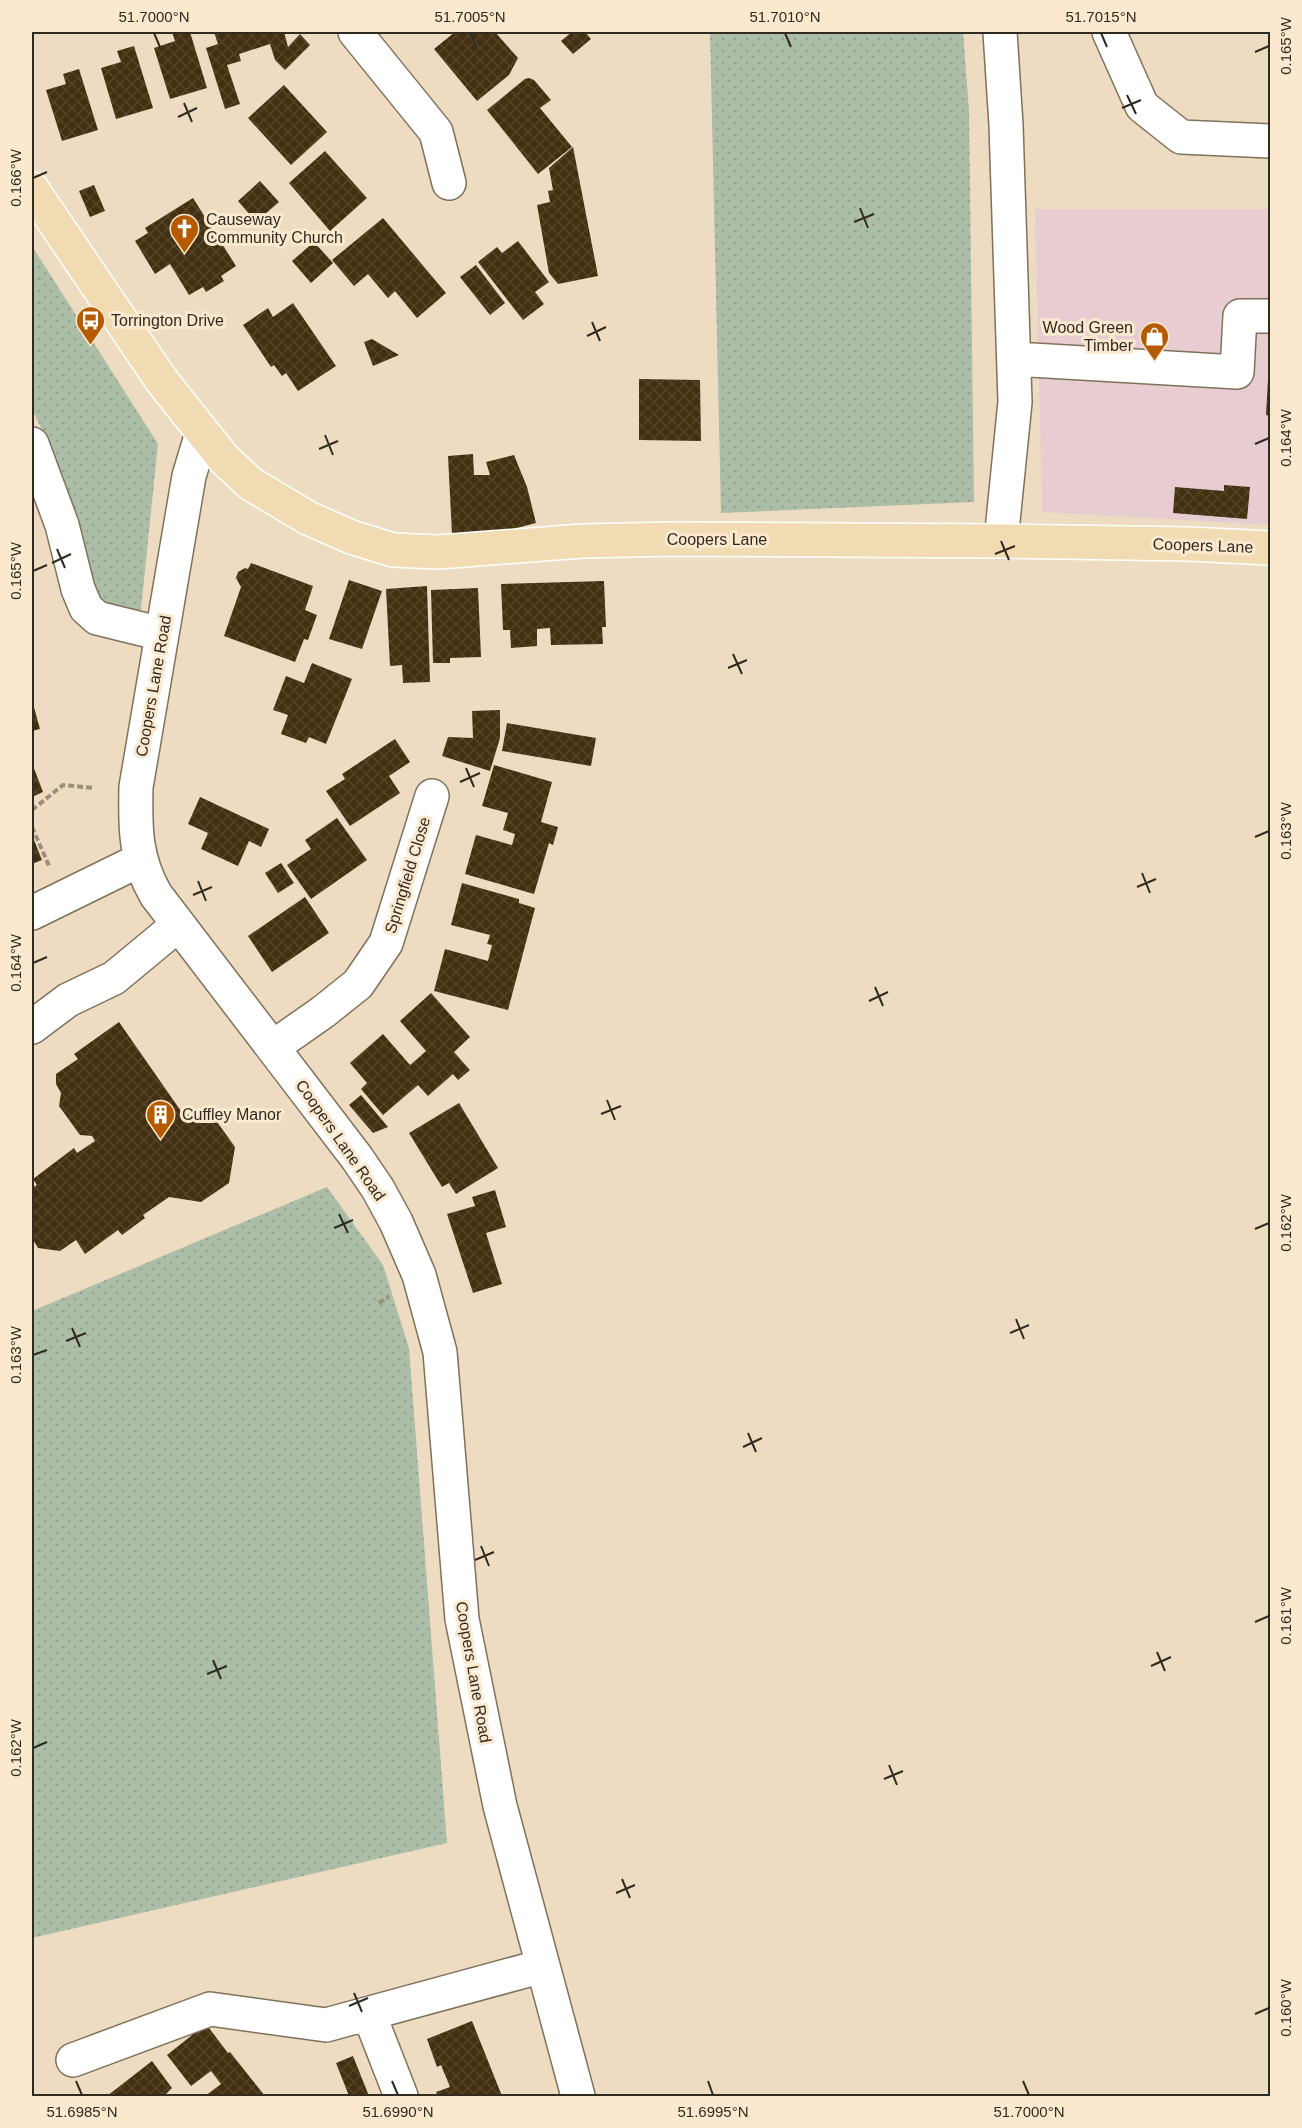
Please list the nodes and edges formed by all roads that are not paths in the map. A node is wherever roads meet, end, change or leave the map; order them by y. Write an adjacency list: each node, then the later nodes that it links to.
1 (355, 32): 5 (street)
2 (1000, 32): 8 (street)
3 (1109, 32): 4 (street)
4 (1270, 141)
5 (448, 183)
6 (32, 189): 9 (main road, Coopers Lane)
7 (1270, 316): 8 (street)
8 (1014, 359): 11 (street)
9 (202, 433): 11 (main road, Coopers Lane); 13 (street, Coopers Lane Road)
10 (32, 444): 13 (street)
11 (1001, 541): 12 (main road, Coopers Lane)
12 (1270, 548)
13 (162, 634): 15 (street, Coopers Lane Road)
14 (432, 796): 19 (street, Springfield Close)
15 (140, 860): 16 (street); 17 (street, Coopers Lane Road)
16 (32, 913)
17 (178, 925): 18 (street); 19 (street, Coopers Lane Road)
18 (32, 1027)
19 (273, 1047): 20 (street, Coopers Lane Road)
20 (543, 1966): 21 (street); 24 (street, Coopers Lane Road)
21 (369, 2014): 22 (street); 23 (street)
22 (73, 2060)
23 (401, 2097)
24 (578, 2097)

